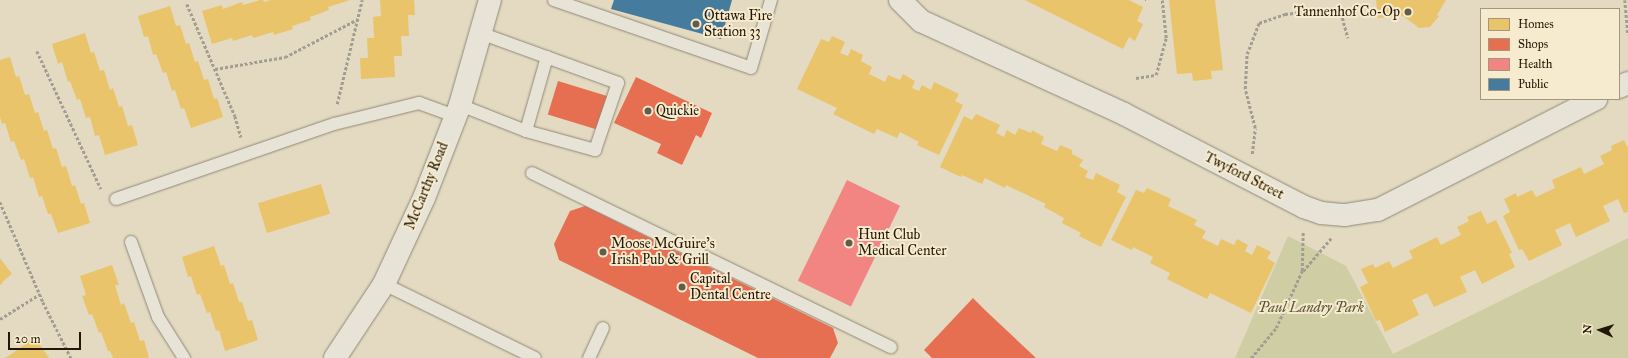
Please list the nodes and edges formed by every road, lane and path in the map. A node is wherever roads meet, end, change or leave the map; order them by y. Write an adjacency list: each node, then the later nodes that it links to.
1 (362, 0): 9 (path)
2 (490, 0): 10 (street, McCarthy Road)
3 (554, 0): 4 (lane)
4 (771, 0)
5 (900, 0): 23 (street, Twyford Street)
6 (1162, 0): 16 (path)
7 (1625, 0): 11 (path)
8 (187, 4): 15 (path)
9 (358, 19): 15 (path); 19 (path)
10 (480, 32): 14 (lane); 18 (street, McCarthy Road)
11 (1628, 36)
12 (1348, 38): 23 (path)
13 (37, 51): 24 (path)
14 (548, 57): 20 (lane); 20 (lane)
15 (215, 69): 21 (path)
16 (1136, 78)
17 (1594, 100): 27 (street, Twyford Street)
18 (458, 110): 19 (lane); 20 (lane); 30 (street, McCarthy Road)
19 (334, 124): 21 (lane)
20 (526, 131)
21 (247, 154): 24 (lane)
22 (532, 173): 34 (lane)
23 (1249, 178): 26 (street, Twyford Street)
24 (116, 199)
25 (0, 203): 31 (path)
26 (1304, 207): 27 (street, Twyford Street); 29 (path)
27 (1344, 216): 29 (path)
28 (131, 242): 36 (lane)
29 (1302, 271): 40 (path)
30 (384, 284): 37 (street, McCarthy Road); 38 (lane)
31 (40, 294): 32 (path); 35 (path)
32 (0, 318)
33 (603, 328): 39 (lane)
34 (891, 347)
35 (72, 358)
36 (184, 358)
37 (336, 358)
38 (535, 358)
39 (589, 358)
40 (1251, 358)

